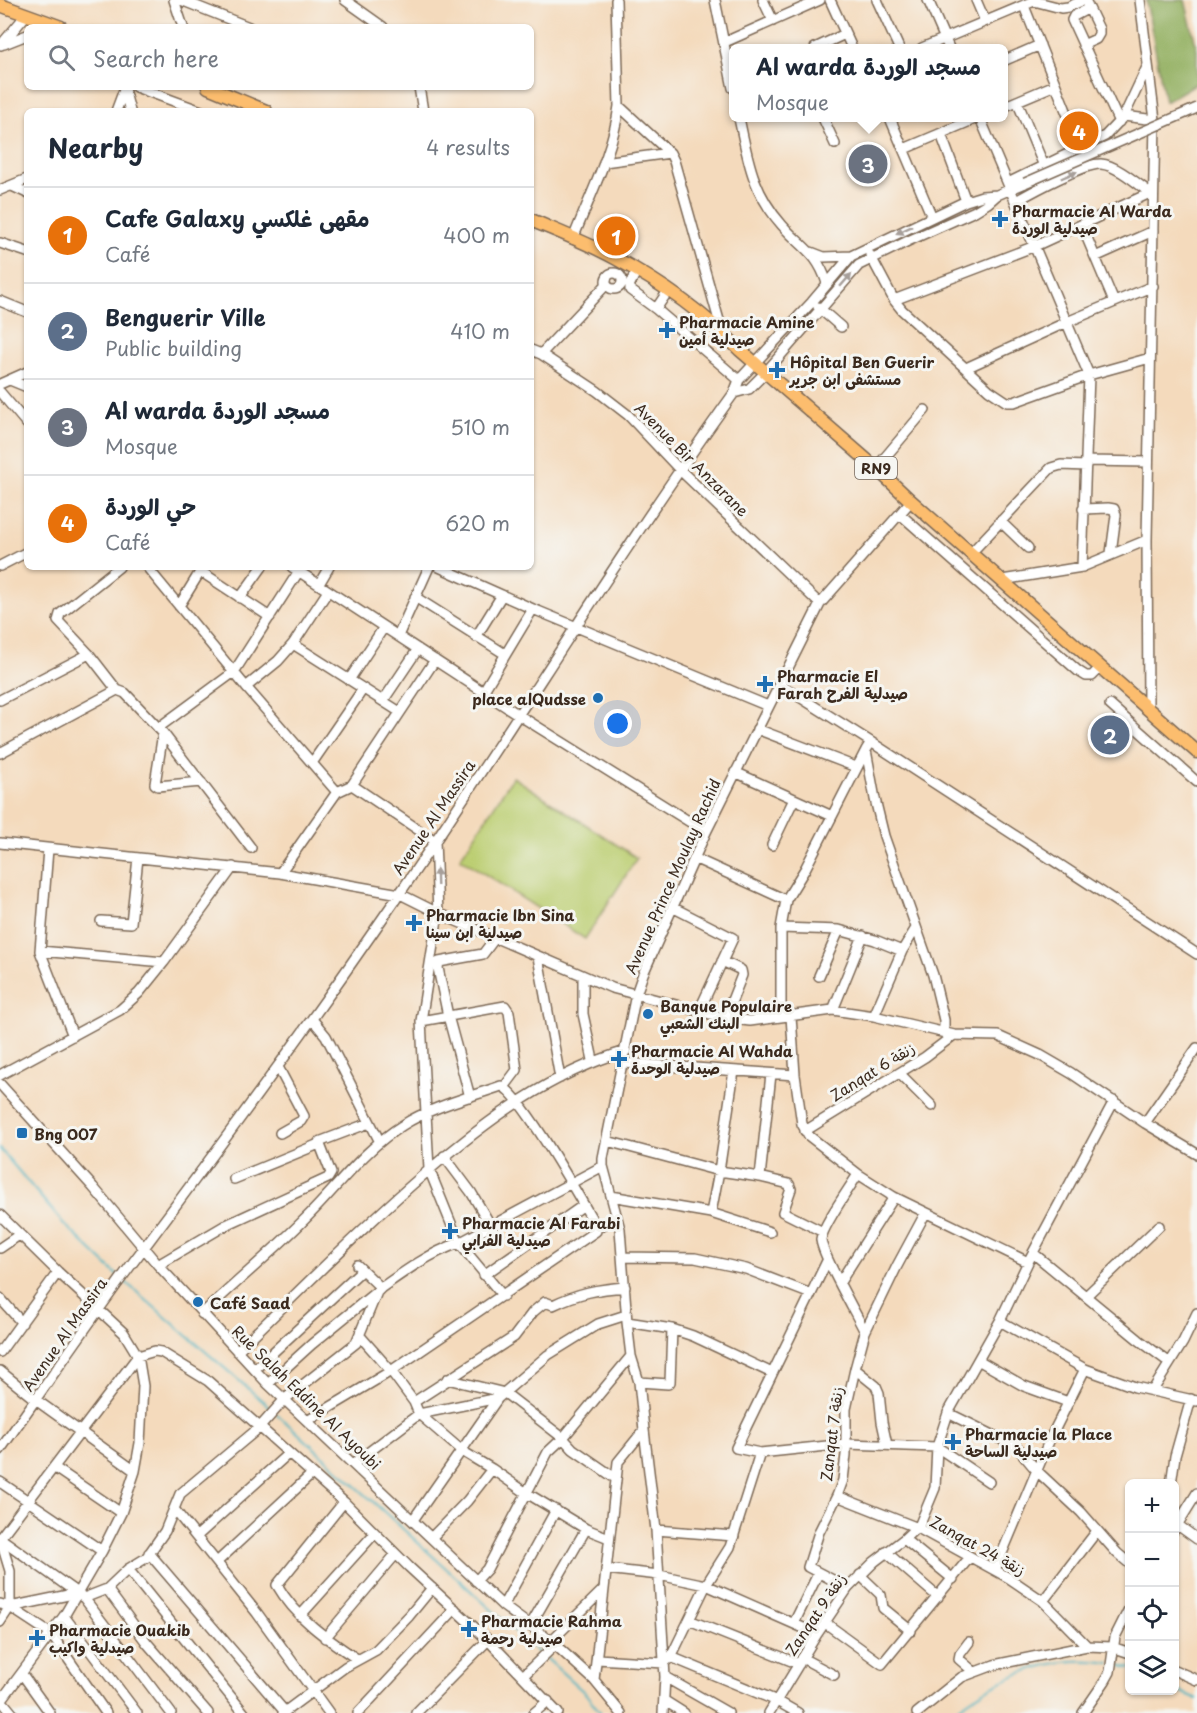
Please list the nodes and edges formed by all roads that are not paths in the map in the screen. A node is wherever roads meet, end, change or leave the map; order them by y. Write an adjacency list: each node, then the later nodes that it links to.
1 (174, 0): 21 (street)
2 (181, 0): 22 (street)
3 (345, 0): 23 (street)
4 (616, 0): 45 (street)
5 (715, 0): 26 (street)
6 (763, 0): 18 (street)
7 (820, 0): 18 (street)
8 (830, 0): 24 (street)
9 (877, 0): 29 (street)
10 (928, 0): 30 (street)
11 (976, 0): 19 (street)
12 (1140, 0): 35 (street)
13 (1034, 1): 14 (street); 16 (street)
14 (1086, 3): 32 (street); 32 (street)
15 (0, 5): 17 (main road)
16 (1024, 6): 19 (street); 31 (street)
17 (27, 14): 20 (main road); 33 (street)
18 (773, 21): 26 (street)
19 (985, 21): 30 (street)
20 (48, 24)
21 (182, 24)
22 (241, 24)
23 (379, 24)
24 (845, 34): 27 (street); 28 (street)
25 (24, 36): 33 (street)
26 (725, 42): 36 (street)
27 (824, 44)
28 (850, 44)
29 (897, 44)
30 (947, 44)
31 (1040, 45): 34 (street); 37 (street)
32 (1083, 45): 52 (street)
33 (1, 46)
34 (1008, 59)
35 (1149, 63): 52 (street); 53 (street)
36 (729, 65)
37 (1055, 85): 43 (street); 61 (street)
38 (124, 90): 46 (street)
39 (125, 90): 47 (street)
40 (144, 90): 48 (street)
41 (214, 90): 49 (main road)
42 (420, 90): 50 (street)
43 (1017, 101): 44 (street); 65 (street)
44 (1008, 105)
45 (619, 106): 63 (street); 64 (street)
46 (117, 108)
47 (128, 108)
48 (193, 108)
49 (259, 108)
50 (422, 108)
51 (1197, 108): 68 (street, bridge)
52 (1121, 119): 53 (street); 61 (street)
53 (1155, 120): 71 (street)
54 (740, 122): 84 (street)
55 (825, 122): 60 (street)
56 (892, 122): 62 (street)
57 (967, 122): 59 (street)
58 (980, 122): 68 (street)
59 (941, 134): 62 (street); 73 (street)
60 (835, 144)
61 (1080, 148): 65 (street)
62 (904, 149): 75 (street)
63 (670, 153): 64 (street); 101 (street)
64 (604, 162): 79 (street)
65 (1044, 166): 68 (street)
66 (24, 180): 67 (street)
67 (12, 186): 69 (street); 70 (street)
68 (1010, 186): 72 (street); 74 (street)
69 (0, 190)
70 (24, 192)
71 (1152, 194): 74 (street, one-way to 71); 77 (street); 78 (street)
72 (997, 195): 73 (street); 87 (street, Avenue Al Massira)
73 (966, 201): 75 (street)
74 (1016, 201): 81 (street)
75 (932, 217): 82 (street, one-way to 82)
76 (534, 221): 79 (main road, RN9)
77 (1082, 226): 81 (street); 86 (street)
78 (1154, 231): 86 (street); 90 (street)
79 (573, 238): 88 (main road, RN9)
80 (0, 243): 83 (street)
81 (1035, 246): 92 (street); 99 (street)
82 (867, 248): 85 (street); 87 (street)
83 (24, 251)
84 (812, 252): 85 (street); 89 (street)
85 (851, 256): 89 (street, Avenue Al Massira)
86 (1095, 257): 95 (street)
87 (872, 258): 92 (street); 97 (street, Avenue Al Massira, one-way to 87)
88 (632, 267): 91 (main road, RN9); 96 (street); 103 (street)
89 (827, 284): 94 (street, Avenue Al Massira)
90 (1153, 286): 95 (street); 104 (street)
91 (668, 291): 96 (street); 101 (main road, RN9)
92 (894, 300): 106 (street)
93 (0, 301): 98 (street)
94 (812, 302): 97 (street); 105 (street, Avenue Al Massira)
95 (1114, 302): 99 (street)
96 (656, 309): 111 (street)
97 (821, 309): 100 (street); 107 (street, Avenue Al Massira)
98 (24, 311)
99 (1067, 322): 106 (street); 109 (street)
100 (841, 327)
101 (722, 332): 105 (main road, RN9)
102 (534, 351): 103 (street, Avenue Bir Anzarane)
103 (541, 354): 121 (street, Avenue Bir Anzarane)
104 (1150, 358): 109 (street); 118 (street)
105 (755, 363): 107 (main road, RN9); 111 (street, Avenue Al Massira)
106 (966, 368): 109 (street)
107 (766, 372): 115 (street, Avenue Al Massira); 120 (main road, RN9)
108 (24, 373): 110 (street)
109 (1089, 375): 119 (street)
110 (10, 380): 112 (street); 113 (street)
111 (739, 380): 115 (street, Avenue Al Massira)
112 (0, 384)
113 (24, 386)
114 (0, 392): 117 (street)
115 (734, 393): 121 (street, Avenue Al Massira)
116 (925, 410): 120 (street)
117 (24, 420)
118 (1148, 462): 119 (street); 126 (street)
119 (1086, 463): 123 (street); 125 (street)
120 (876, 468): 122 (main road, RN9)
121 (679, 469): 149 (street, Avenue Bir Anzarane); 153 (street, Avenue Al Massira)
122 (911, 501): 124 (street, Avenue Prince Moulay Rachid); 128 (main road, RN9)
123 (1083, 509): 129 (street); 132 (street)
124 (900, 514): 149 (street, Avenue Prince Moulay Rachid); 162 (street)
125 (1000, 521): 127 (street); 128 (street)
126 (1147, 540): 129 (street); 174 (street)
127 (1028, 548)
128 (971, 553): 143 (main road, RN9)
129 (1111, 553): 132 (street)
130 (24, 554): 131 (street)
131 (0, 566)
132 (1082, 567): 143 (street)
133 (115, 570): 159 (street)
134 (152, 570): 150 (street)
135 (201, 570): 150 (street)
136 (203, 570): 148 (street)
137 (260, 570): 148 (street)
138 (295, 570): 152 (street)
139 (298, 570): 144 (street)
140 (327, 570): 144 (street)
141 (428, 570): 147 (street)
142 (446, 570): 146 (street)
143 (1002, 580): 162 (main road, RN9)
144 (319, 584): 145 (street)
145 (328, 591): 154 (street); 157 (street)
146 (502, 594): 151 (street); 156 (street)
147 (415, 597): 155 (street); 156 (street)
148 (240, 598): 152 (street)
149 (820, 604): 165 (street, Avenue Prince Moulay Rachid)
150 (179, 606): 163 (street)
151 (533, 609): 153 (street); 160 (street)
152 (270, 617): 163 (street)
153 (574, 626): 173 (street); 176 (street, Avenue Al Massira)
154 (384, 627): 155 (street); 164 (street)
155 (398, 636): 158 (street)
156 (476, 637): 160 (street)
157 (293, 644): 164 (street); 166 (street)
158 (418, 649): 161 (street); 171 (street)
159 (89, 654): 168 (street); 170 (street)
160 (505, 654): 169 (street)
161 (435, 660): 169 (street); 175 (street)
162 (1101, 668): 174 (main road, RN9)
163 (234, 672): 166 (street); 178 (street)
164 (349, 680): 167 (street)
165 (779, 684): 173 (street, Avenue Prince Moulay Rachid); 179 (street)
166 (246, 687): 182 (street)
167 (363, 689): 171 (street); 182 (street)
168 (117, 690): 178 (street); 181 (street)
169 (483, 692): 176 (street)
170 (0, 700)
171 (383, 701): 175 (street)
172 (1110, 705): 186 (street)
173 (768, 706): 177 (street, Avenue Prince Moulay Rachid)
174 (1148, 708): 180 (main road, RN9)
175 (400, 712): 187 (street)
176 (519, 715): 191 (street); 192 (street, Avenue Al Massira)
177 (757, 729): 183 (street); 184 (street, Avenue Prince Moulay Rachid)
178 (160, 731): 185 (street); 185 (street)
179 (869, 746): 183 (street); 207 (street); 213 (street)
180 (1197, 752)
181 (0, 753)
182 (312, 763): 188 (street)
183 (856, 767): 190 (street)
184 (735, 772): 189 (street); 191 (street, Avenue Prince Moulay Rachid)
185 (201, 782): 195 (street)
186 (1197, 782)
187 (352, 785): 188 (street); 192 (street)
188 (337, 792): 200 (street)
189 (794, 799): 190 (street); 194 (street)
190 (832, 816): 202 (street)
191 (706, 832): 198 (street, Avenue Prince Moulay Rachid)
192 (435, 841): 201 (street, Avenue Al Massira); 204 (street, one-way to 192)
193 (0, 843): 196 (street)
194 (772, 845)
195 (251, 848)
196 (48, 849): 197 (street); 211 (street)
197 (138, 858): 199 (street); 205 (street)
198 (694, 858): 202 (street); 203 (street, Avenue Prince Moulay Rachid)
199 (232, 867): 200 (street); 216 (street)
200 (280, 873): 201 (street)
201 (400, 894): 204 (street); 226 (street, Avenue Al Massira)
202 (786, 900): 206 (street)
203 (672, 907): 215 (street); 219 (street, Avenue Prince Moulay Rachid)
204 (438, 913): 210 (street); 227 (street)
205 (101, 921)
206 (781, 928): 208 (street); 223 (street)
207 (916, 928): 212 (street); 228 (street)
208 (839, 930): 209 (street); 218 (street)
209 (863, 936): 212 (street); 220 (street)
210 (495, 938): 214 (street); 222 (street)
211 (40, 951): 216 (street); 230 (street)
212 (902, 951): 224 (street)
213 (1197, 954)
214 (538, 957): 217 (street); 241 (street)
215 (722, 961): 221 (street); 225 (street)
216 (164, 962): 230 (street)
217 (583, 976): 219 (street); 233 (street)
218 (819, 976)
219 (636, 994): 221 (street); 232 (street, Avenue Prince Moulay Rachid)
220 (833, 1010): 223 (street); 224 (street)
221 (699, 1011): 225 (street)
222 (448, 1016): 227 (street); 243 (street); 244 (street)
223 (786, 1016): 225 (street); 240 (street)
224 (874, 1016): 228 (street)
225 (725, 1018)
226 (312, 1019): 235 (street, Avenue Al Massira); 249 (street)
227 (421, 1021): 248 (street)
228 (944, 1033): 229 (street)
229 (954, 1035): 237 (street, Zanqat 6 زنقة); 246 (street)
230 (73, 1036): 239 (street)
231 (1197, 1048): 250 (street)
232 (626, 1050): 233 (street); 234 (street, Avenue Prince Moulay Rachid)
233 (593, 1060): 241 (street)
234 (623, 1063): 236 (street); 253 (street, Avenue Prince Moulay Rachid)
235 (278, 1067): 252 (street); 282 (street, Avenue Al Massira)
236 (734, 1071): 238 (street); 261 (street)
237 (899, 1073): 247 (street); 251 (street, Zanqat 6 زنقة)
238 (771, 1074): 240 (street); 264 (street)
239 (0, 1075)
240 (795, 1075): 251 (street)
241 (560, 1078): 245 (street)
242 (0, 1084): 282 (street, Rue Salah Eddine Al Ayoubi)
243 (505, 1086): 244 (street); 245 (street)
244 (470, 1097): 248 (street)
245 (518, 1100): 257 (street); 266 (street)
246 (1114, 1101): 250 (street); 284 (street, Zanqat 9 زنقة)
247 (932, 1106)
248 (426, 1114): 254 (street); 260 (street)
249 (369, 1123): 254 (street); 255 (street)
250 (1145, 1123): 256 (street)
251 (805, 1131): 263 (street)
252 (280, 1133)
253 (607, 1140): 259 (street, Avenue Prince Moulay Rachid); 261 (street)
254 (380, 1142): 258 (street)
255 (319, 1144): 262 (street); 265 (street)
256 (1197, 1154)
257 (444, 1156): 260 (street); 274 (street)
258 (355, 1166): 262 (street); 298 (street)
259 (603, 1166): 266 (street); 267 (street, Avenue Prince Moulay Rachid)
260 (429, 1169): 280 (street); 305 (street)
261 (719, 1171): 264 (street); 270 (street)
262 (331, 1173): 286 (street)
263 (858, 1174): 268 (street); 278 (street)
264 (760, 1177): 278 (street)
265 (234, 1179)
266 (572, 1182): 269 (street); 274 (street)
267 (611, 1196): 270 (street); 273 (street, Avenue Prince Moulay Rachid)
268 (894, 1197): 271 (street); 289 (street)
269 (584, 1205): 276 (street); 288 (street)
270 (711, 1213): 277 (street)
271 (925, 1214): 284 (street); 303 (street, Zanqat 7 زنقة)
272 (0, 1215): 279 (street)
273 (617, 1218): 276 (street); 283 (street, Avenue Prince Moulay Rachid)
274 (492, 1226): 280 (street)
275 (1159, 1226): 294 (street)
276 (595, 1230): 293 (street)
277 (770, 1232)
278 (823, 1232): 285 (street)
279 (19, 1235): 281 (street); 287 (street)
280 (459, 1243): 288 (street); 291 (street)
281 (0, 1248)
282 (144, 1248): 286 (street, Rue Salah Eddine Al Ayoubi); 296 (street, Avenue Al Massira)
283 (623, 1257): 290 (street, Avenue Prince Moulay Rachid); 292 (street)
284 (1031, 1257): 294 (street); 300 (street, Zanqat 9 زنقة)
285 (827, 1261): 289 (street); 292 (street)
286 (158, 1265): 298 (street, Rue Salah Eddine Al Ayoubi)
287 (58, 1272): 296 (street); 301 (street)
288 (484, 1275): 293 (street)
289 (840, 1282): 303 (street)
290 (625, 1287): 299 (street, Avenue Prince Moulay Rachid); 317 (street)
291 (379, 1290): 304 (street); 311 (street); 319 (street)
292 (811, 1294): 316 (street)
293 (502, 1296): 315 (street)
294 (1086, 1296): 310 (street)
295 (0, 1298): 301 (street)
296 (100, 1310): 307 (street); 322 (street, Avenue Al Massira)
297 (1197, 1313): 310 (street)
298 (202, 1314): 305 (street, Rue Salah Eddine Al Ayoubi)
299 (627, 1319): 302 (street); 308 (street, Avenue Prince Moulay Rachid); 321 (street)
300 (1000, 1321): 309 (street, Zanqat 9 زنقة); 313 (street)
301 (22, 1323): 306 (street)
302 (672, 1329): 316 (street); 318 (street)
303 (865, 1332): 312 (street, Zanqat 7 زنقة)
304 (360, 1336): 315 (street); 326 (street)
305 (237, 1351): 311 (street, Rue Salah Eddine Al Ayoubi)
306 (0, 1352)
307 (138, 1356): 330 (street); 332 (street); 344 (street)
308 (631, 1356): 318 (street, Avenue Prince Moulay Rachid); 333 (street)
309 (978, 1360): 325 (street); 327 (street, Zanqat 9 زنقة)
310 (1170, 1363): 320 (street)
311 (255, 1369): 319 (street, Rue Salah Eddine Al Ayoubi)
312 (855, 1369): 334 (street, Zanqat 7 زنقة); 335 (street)
313 (1085, 1369): 320 (street); 325 (street)
314 (0, 1371): 322 (street)
315 (391, 1371): 324 (street); 329 (street)
316 (772, 1373): 340 (street)
317 (447, 1379): 321 (street); 324 (street)
318 (639, 1382): 331 (street, Avenue Prince Moulay Rachid)
319 (268, 1384): 326 (street, Rue Salah Eddine Al Ayoubi)
320 (1153, 1390): 323 (street)
321 (501, 1396): 328 (street); 333 (street); 338 (street)
322 (36, 1400): 332 (street); 337 (street, Avenue Al Massira)
323 (1194, 1400): 348 (street)
324 (414, 1401): 328 (street)
325 (1068, 1402): 345 (street)
326 (282, 1403): 329 (street, Rue Salah Eddine Al Ayoubi); 330 (street)
327 (948, 1413): 336 (street, Zanqat 9 زنقة); 345 (street)
328 (419, 1414): 338 (street); 341 (street)
329 (307, 1421): 341 (street, Rue Salah Eddine Al Ayoubi)
330 (262, 1426): 339 (street); 356 (street)
331 (644, 1430): 347 (street); 364 (street, Avenue Prince Moulay Rachid)
332 (81, 1432): 342 (street); 344 (street)
333 (563, 1438): 347 (street); 351 (street)
334 (846, 1444): 335 (street); 340 (street); 353 (street, Zanqat 7 زنقة)
335 (887, 1445): 336 (street)
336 (937, 1447): 350 (street); 361 (street, Zanqat 9 زنقة)
337 (0, 1450)
338 (462, 1451): 343 (street); 359 (street)
339 (289, 1453): 346 (street); 367 (street)
340 (760, 1453): 368 (street)
341 (353, 1464): 359 (street, Rue Salah Eddine Al Ayoubi)
342 (55, 1468): 354 (street); 358 (street)
343 (492, 1469): 351 (street); 370 (street)
344 (135, 1471): 358 (street)
345 (1036, 1471): 365 (street); 383 (street)
346 (312, 1474): 355 (street); 380 (street)
347 (615, 1478): 371 (street)
348 (1172, 1479)
349 (0, 1482): 354 (street)
350 (989, 1482)
351 (525, 1492): 357 (street); 388 (street)
352 (1197, 1493): 360 (street)
353 (837, 1496): 361 (street, Zanqat 24 زنقة); 384 (street, Zanqat 7 زنقة)
354 (27, 1501): 369 (street); 374 (street)
355 (344, 1502): 366 (street); 401 (street)
356 (174, 1509): 367 (street); 376 (street)
357 (556, 1510): 363 (street); 398 (street)
358 (121, 1513): 374 (street)
359 (413, 1520): 370 (street, Rue Salah Eddine Al Ayoubi)
360 (1179, 1521)
361 (918, 1528): 372 (street, Zanqat 9 زنقة); 378 (street, Zanqat 24 زنقة)
362 (1179, 1528): 373 (street)
363 (586, 1529): 371 (street); 407 (street)
364 (656, 1530): 368 (street); 385 (street, Avenue Prince Moulay Rachid)
365 (1097, 1531): 379 (street); 396 (street)
366 (375, 1533): 377 (street); 401 (street)
367 (197, 1536): 380 (street)
368 (734, 1536): 389 (street)
369 (0, 1538): 394 (street); 397 (street)
370 (431, 1538): 388 (street, Rue Salah Eddine Al Ayoubi)
371 (609, 1538): 382 (street)
372 (904, 1539): 375 (street, Zanqat 9 زنقة); 387 (street)
373 (1197, 1539)
374 (102, 1551): 394 (street)
375 (886, 1552): 386 (street, Zanqat 9 زنقة); 395 (street)
376 (149, 1553): 381 (street); 435 (street)
377 (396, 1554): 390 (street); 411 (street)
378 (970, 1557): 383 (street, Zanqat 24 زنقة); 387 (street)
379 (1125, 1559)
380 (217, 1562): 430 (street)
381 (128, 1569): 392 (street); 442 (street)
382 (606, 1569): 385 (street); 393 (street)
383 (995, 1570): 396 (street, Zanqat 24 زنقة)
384 (818, 1574): 391 (street); 406 (street)
385 (659, 1575): 389 (street); 420 (street, Avenue Prince Moulay Rachid)
386 (860, 1575): 391 (street, Zanqat 9 زنقة); 408 (street)
387 (953, 1579): 395 (street)
388 (476, 1581): 398 (street, Rue Salah Eddine Al Ayoubi)
389 (706, 1586): 403 (street); 406 (street)
390 (432, 1587): 399 (street); 418 (street)
391 (848, 1588): 405 (street, Zanqat 9 زنقة)
392 (107, 1589): 394 (street); 441 (street)
393 (604, 1589): 414 (street); 419 (street)
394 (81, 1596): 397 (street); 400 (street); 440 (street)
395 (938, 1597): 408 (street)
396 (1043, 1601): 415 (street, Zanqat 24 زنقة)
397 (5, 1606): 404 (street); 409 (street)
398 (503, 1606): 407 (street, Rue Salah Eddine Al Ayoubi)
399 (455, 1609): 412 (street); 444 (street)
400 (64, 1616): 409 (street); 439 (street)
401 (300, 1616): 411 (street)
402 (1125, 1616): 416 (street)
403 (689, 1620): 420 (street); 421 (street)
404 (0, 1622)
405 (824, 1622): 408 (street); 410 (street, Zanqat 9 زنقة)
406 (794, 1623): 410 (street)
407 (530, 1626): 414 (street, Rue Salah Eddine Al Ayoubi)
408 (911, 1631)
409 (51, 1634): 424 (street); 438 (street)
410 (816, 1634): 421 (street, Zanqat 9 زنقة)
411 (325, 1638): 418 (street)
412 (488, 1640): 425 (street); 445 (street)
413 (969, 1642): 422 (street)
414 (553, 1643): 425 (street); 428 (street, Rue Salah Eddine Al Ayoubi)
415 (1087, 1646): 416 (street); 422 (street)
416 (1112, 1651): 417 (street); 455 (street)
417 (1125, 1652)
418 (357, 1659): 430 (street)
419 (597, 1659): 420 (street); 428 (street)
420 (667, 1660): 427 (street, Avenue Prince Moulay Rachid); 434 (street)
421 (800, 1661): 426 (street); 434 (street, Zanqat 9 زنقة)
422 (974, 1672): 454 (street)
423 (1179, 1672): 429 (street)
424 (21, 1674): 431 (street); 437 (street)
425 (524, 1675): 432 (street)
426 (834, 1675)
427 (665, 1677): 433 (street, Avenue Prince Moulay Rachid); 451 (street)
428 (594, 1680): 448 (street, Rue Salah Eddine Al Ayoubi)
429 (1197, 1680)
430 (312, 1691): 435 (street); 443 (street)
431 (1, 1701): 436 (street)
432 (548, 1701): 446 (street); 447 (street)
433 (664, 1701): 449 (street, Avenue Prince Moulay Rachid); 450 (street)
434 (777, 1701): 452 (street, Zanqat 9 زنقة); 453 (street)
435 (284, 1712)
436 (12, 1713)
437 (50, 1713)
438 (106, 1713)
439 (137, 1713)
440 (171, 1713)
441 (208, 1713)
442 (244, 1713)
443 (329, 1713)
444 (358, 1713)
445 (416, 1713)
446 (534, 1713)
447 (558, 1713)
448 (621, 1713)
449 (663, 1713)
450 (684, 1713)
451 (728, 1713)
452 (769, 1713)
453 (798, 1713)
454 (917, 1713)
455 (1083, 1713)

